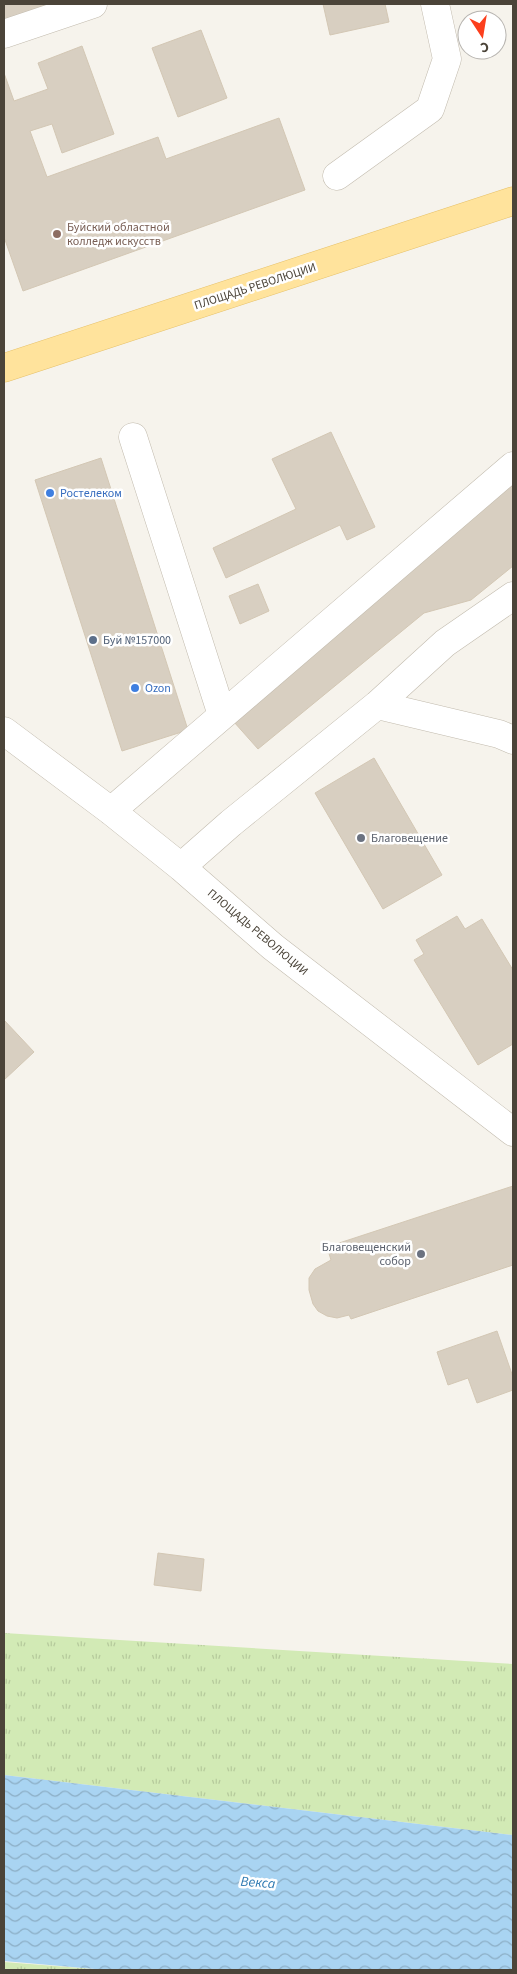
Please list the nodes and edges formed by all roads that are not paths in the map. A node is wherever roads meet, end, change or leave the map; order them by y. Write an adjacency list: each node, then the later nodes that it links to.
1 (93, 4): 3 (street)
2 (434, 4): 4 (street)
3 (4, 34)
4 (337, 176)
5 (509, 202): 6 (main road, ПЛОЩАДЬ РЕВОЛЮЦИИ)
6 (4, 368)
7 (133, 438): 11 (street)
8 (513, 466): 11 (street)
9 (513, 596): 10 (street)
10 (377, 705): 13 (street); 15 (street)
11 (222, 715): 14 (street)
12 (4, 731): 14 (street, ПЛОЩАДЬ РЕВОЛЮЦИИ)
13 (513, 740)
14 (111, 810): 15 (street, ПЛОЩАДЬ РЕВОЛЮЦИИ)
15 (181, 867): 16 (street, ПЛОЩАДЬ РЕВОЛЮЦИИ)
16 (513, 1132)

